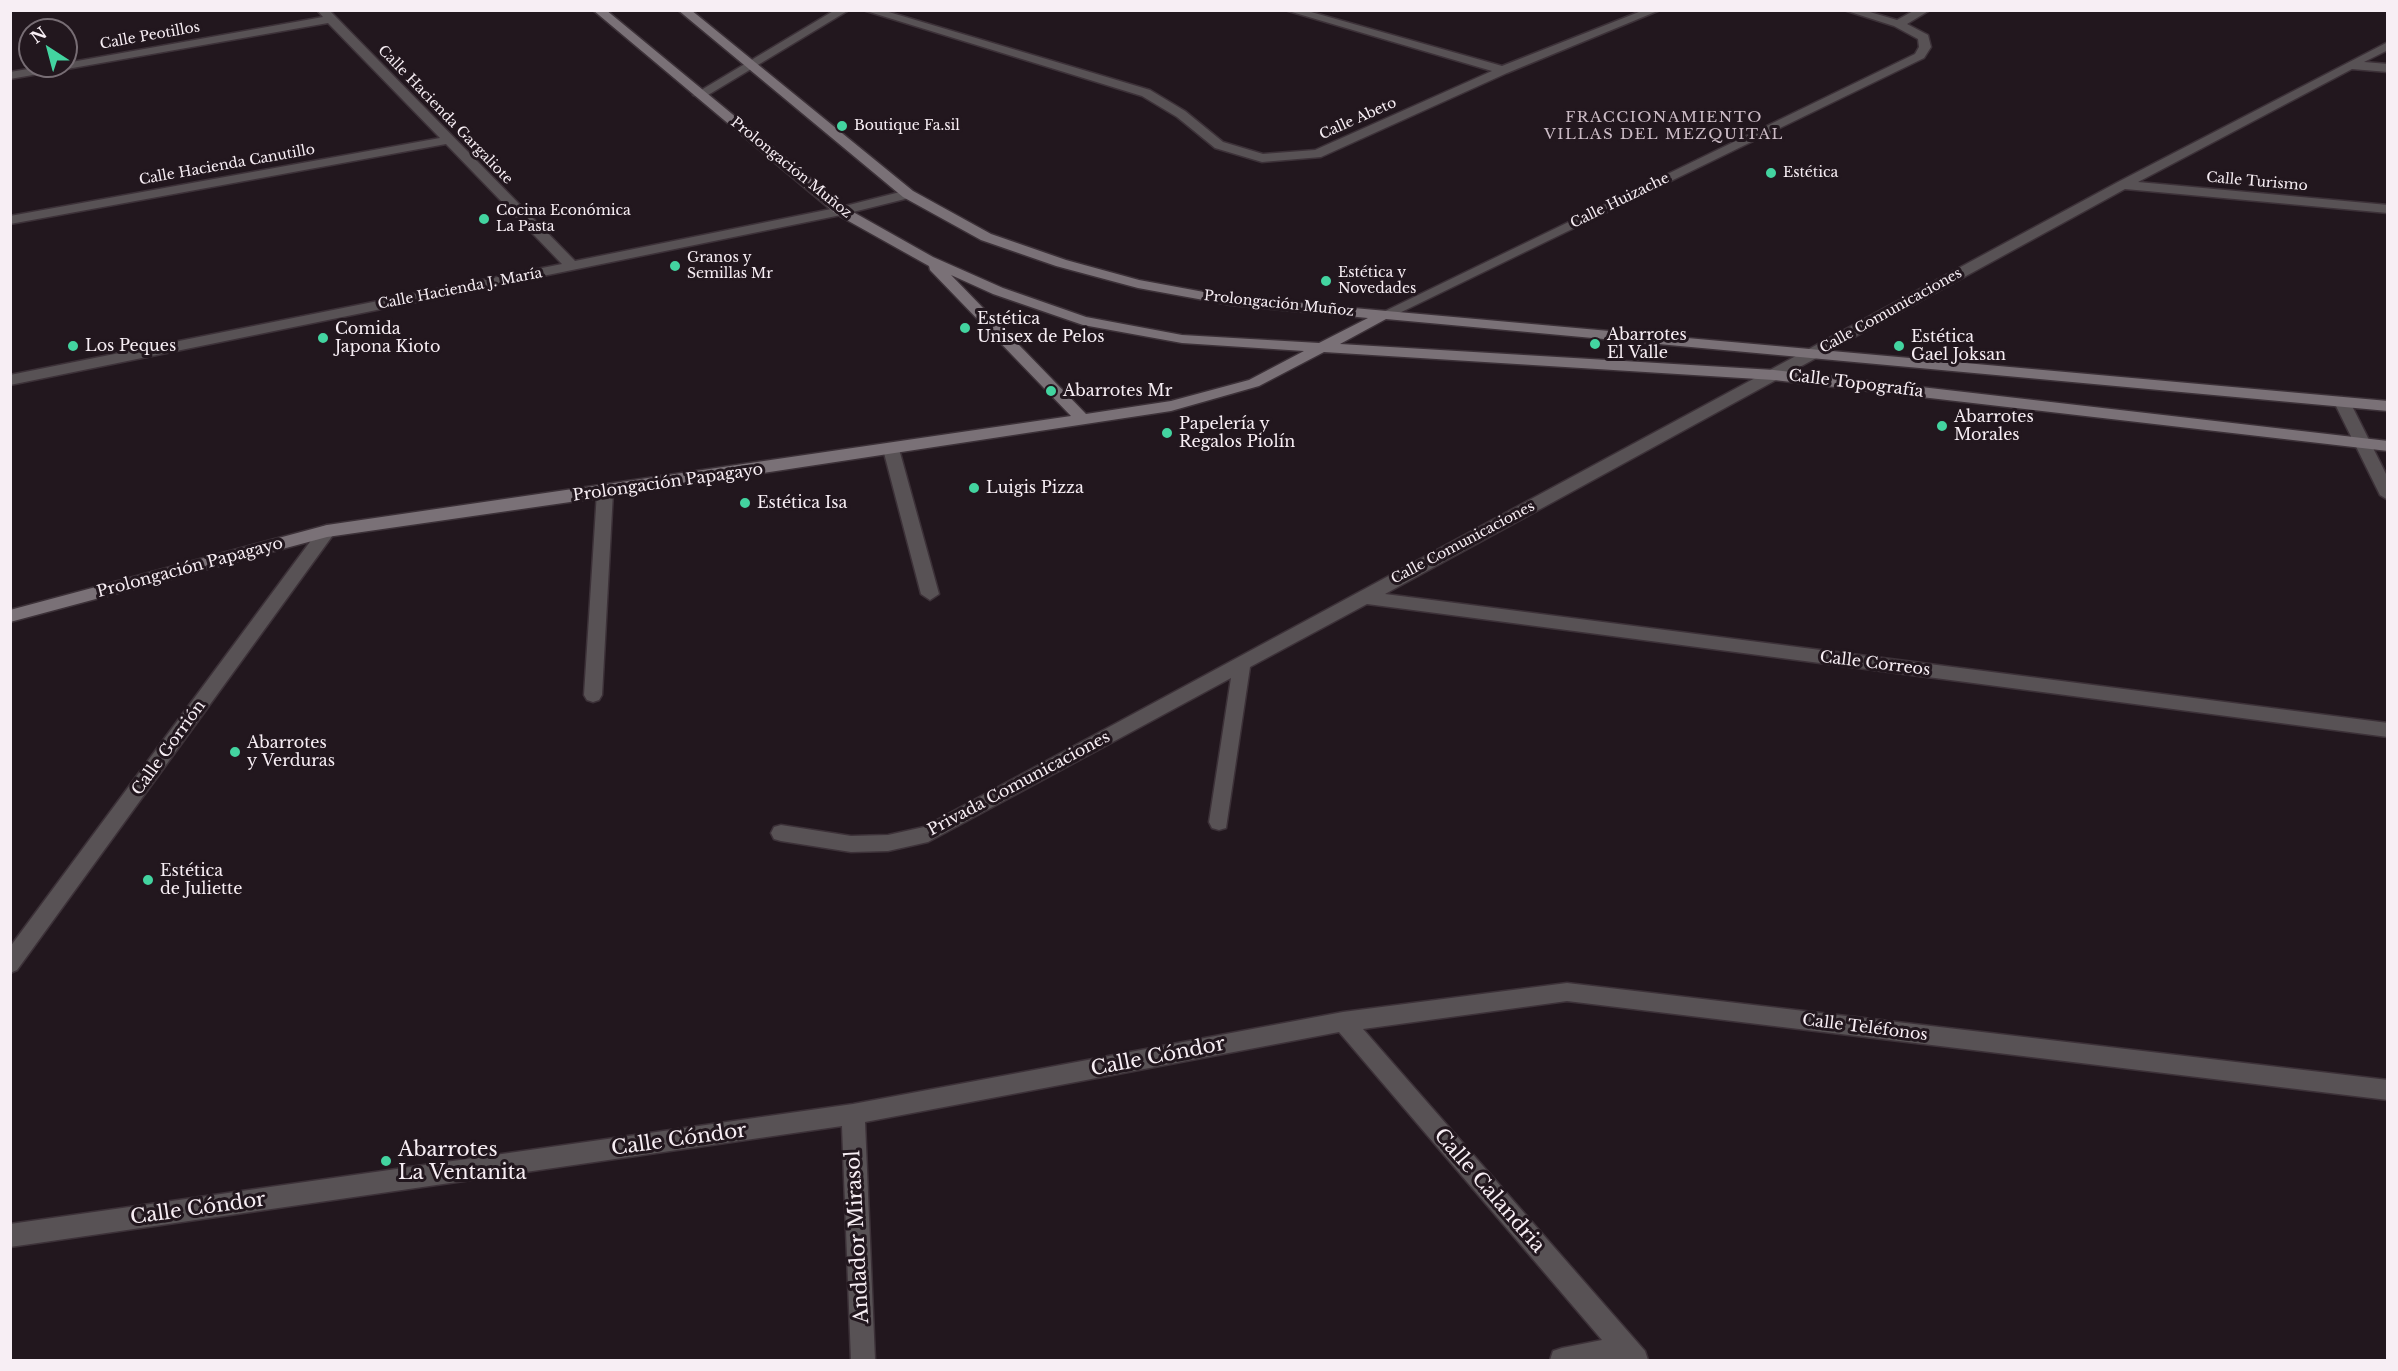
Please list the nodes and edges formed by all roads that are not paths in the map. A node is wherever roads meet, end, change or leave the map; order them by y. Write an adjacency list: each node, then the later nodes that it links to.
1 (598, 10): 17 (street, Prolongación Muñoz)
2 (683, 10): 12 (street, Prolongación Muñoz)
3 (844, 10): 12 (street)
4 (868, 10): 15 (street, Calle Abeto)
5 (1290, 10): 15 (street)
6 (1655, 10): 15 (street, Calle Abeto)
7 (1849, 10): 10 (street)
8 (1925, 10): 10 (street)
9 (326, 15): 16 (street, Calle Peotillos); 18 (street, Calle Hacienda Gargaliote)
10 (1898, 24): 26 (street, Calle Huizache)
11 (2388, 45): 13 (street, Calle Comunicaciones)
12 (752, 65): 17 (street); 20 (street, Prolongación Muñoz)
13 (2351, 65): 14 (street); 19 (street, Calle Comunicaciones)
14 (2388, 68)
15 (1503, 70)
16 (10, 76)
17 (699, 94): 22 (street, Prolongación Muñoz)
18 (449, 140): 23 (street, Calle Hacienda Canutillo); 25 (street, Calle Hacienda Gargaliote)
19 (2124, 185): 21 (street, Calle Turismo); 28 (street, Calle Comunicaciones)
20 (908, 194): 22 (street, Calle Hacienda J. María); 26 (street, Prolongación Muñoz)
21 (2388, 209)
22 (841, 212): 24 (street, Prolongación Muñoz); 25 (street, Calle Hacienda J. María)
23 (10, 220)
24 (928, 260): 27 (street, Prolongación Muñoz); 33 (street)
25 (572, 266): 30 (street, Calle Hacienda J. María)
26 (1384, 315): 27 (street, Calle Huizache); 28 (street, Calle Topografía)
27 (1322, 348): 29 (street, Calle Topografía); 33 (street, Prolongación Papagayo)
28 (1815, 353): 29 (street, Calle Comunicaciones); 31 (street, Calle Topografía)
29 (1773, 375): 34 (street, Calle Topografía); 41 (street, Calle Comunicaciones)
30 (10, 380)
31 (2342, 402): 32 (street, Calle Topografía); 34 (street)
32 (2388, 406)
33 (1082, 419): 36 (street, Prolongación Papagayo)
34 (2365, 444): 35 (street, Calle Topografía); 38 (street)
35 (2388, 446)
36 (891, 450): 37 (street, Prolongación Papagayo); 40 (street)
37 (605, 492): 39 (street, Prolongación Papagayo); 44 (street)
38 (2388, 495)
39 (327, 531): 42 (street, Prolongación Papagayo); 48 (street, Calle Gorrión)
40 (930, 594)
41 (1363, 597): 43 (street, Privada Comunicaciones); 45 (street, Calle Correos)
42 (10, 615)
43 (1242, 663): 46 (street); 47 (street, Privada Comunicaciones)
44 (593, 695)
45 (2388, 730)
46 (1219, 822)
47 (781, 833)
48 (10, 964)
49 (1344, 1022): 50 (street, Calle Teléfonos); 51 (street, Calle Cóndor); 53 (street, Calle Calandria)
50 (2388, 1090)
51 (853, 1114): 52 (street, Calle Cóndor); 54 (street, Andador Mirasol)
52 (10, 1236)
53 (1630, 1354): 55 (street)
54 (864, 1360)
55 (1562, 1360)

